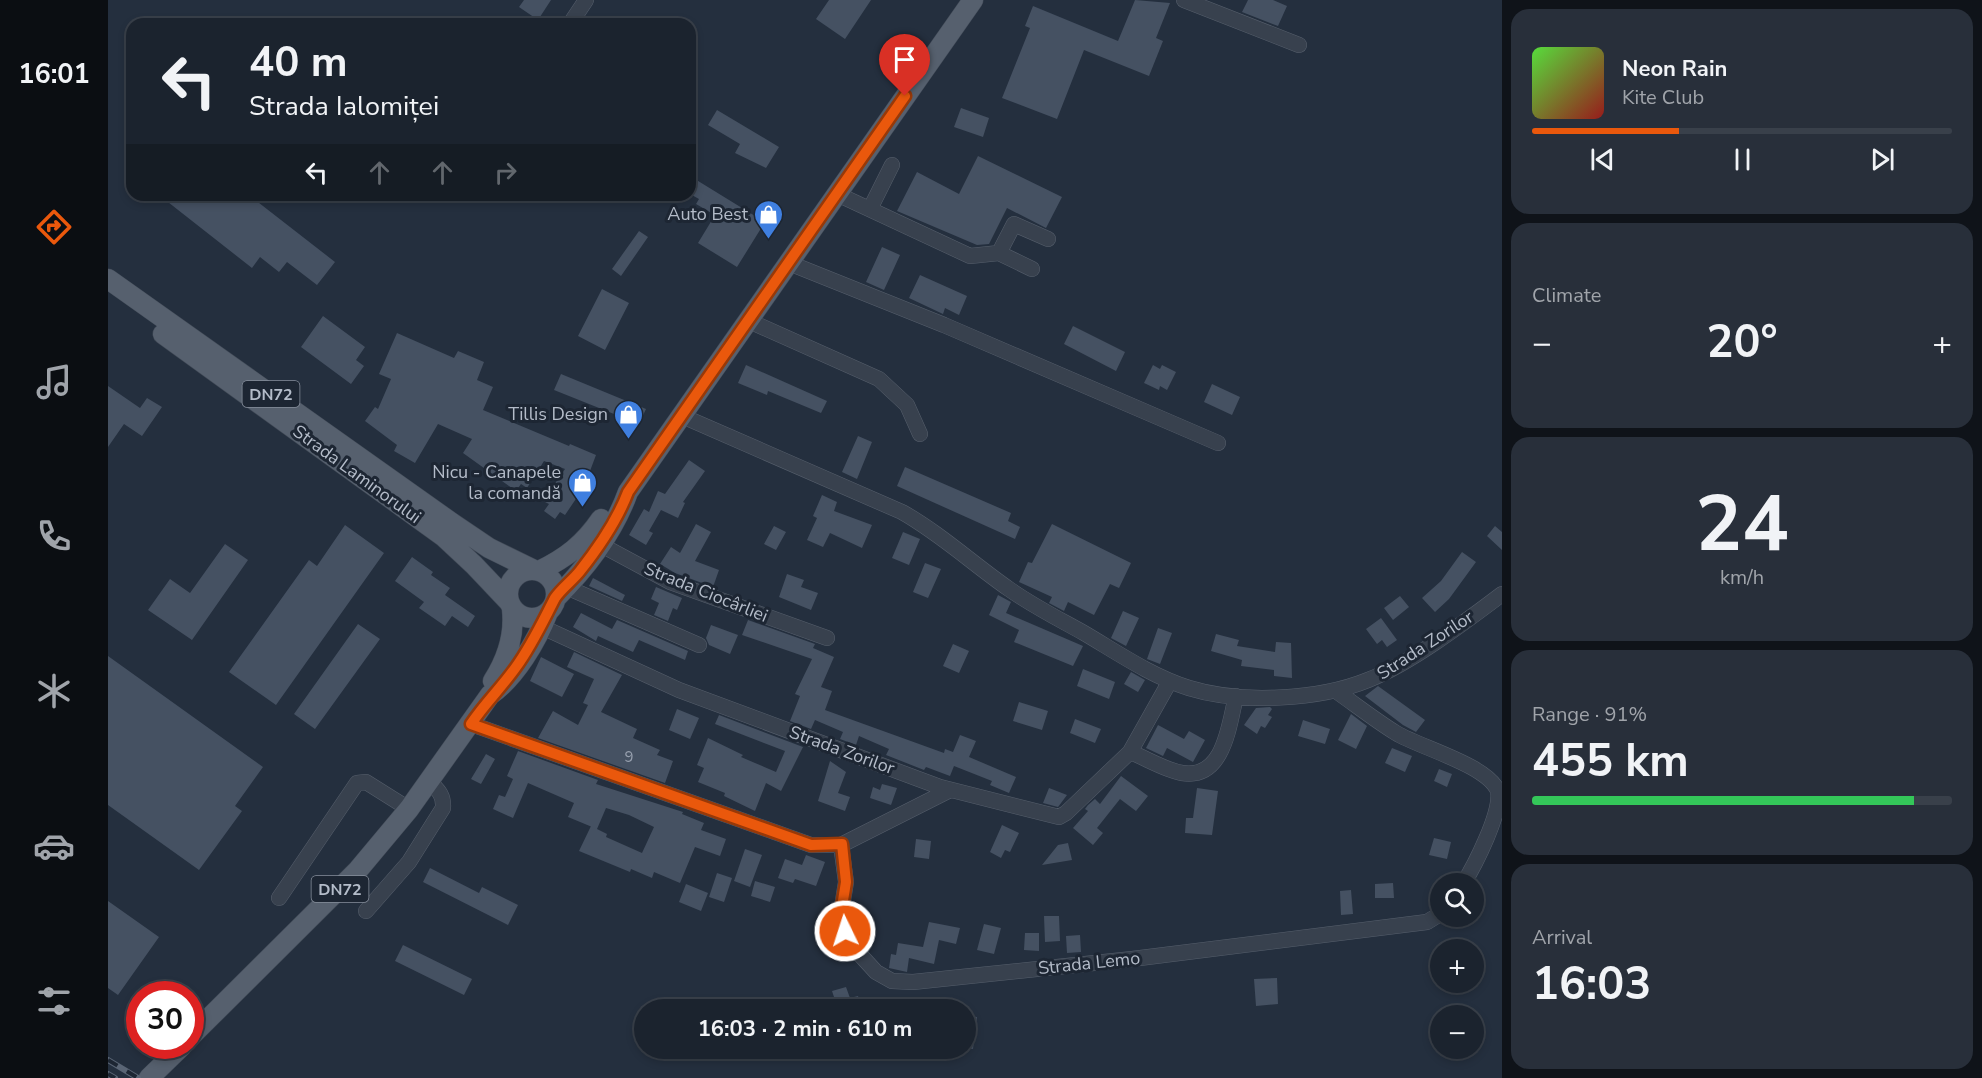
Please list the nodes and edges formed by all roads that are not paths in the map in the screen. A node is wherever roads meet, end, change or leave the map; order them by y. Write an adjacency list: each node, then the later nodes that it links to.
1 (586, 0): 4 (street)
2 (973, 0): 7 (main road)
3 (1184, 0): 5 (street)
4 (574, 18)
5 (1299, 45)
6 (892, 165): 8 (street)
7 (837, 194): 8 (street); 11 (main road)
8 (870, 209): 10 (street)
9 (1048, 239): 10 (street)
10 (999, 253): 12 (street)
11 (789, 263): 15 (main road); 18 (street)
12 (1032, 269)
13 (108, 279): 20 (main road, Strada Laminorului / DN72)
14 (108, 294): 22 (main road, Strada Laminorului)
15 (748, 321): 16 (main road); 17 (street)
16 (682, 416): 19 (main road); 26 (street, Strada Zorilor)
17 (920, 435)
18 (1218, 443)
19 (594, 541): 20 (main road); 23 (main road); 24 (street, Strada Ciocârliei)
20 (537, 571): 22 (main road, DN72); 23 (main road, DN72)
21 (1502, 594): 27 (street, Strada Zorilor)
22 (510, 605): 23 (main road); 28 (main road, DN72)
23 (553, 606): 25 (street); 28 (main road, DN72); 33 (street, Strada Zorilor)
24 (827, 638)
25 (699, 645)
26 (1170, 681): 29 (street, Strada Zorilor); 31 (street, Strada Zorilor)
27 (1336, 691): 29 (street, Strada Zorilor); 36 (street)
28 (490, 695): 30 (main road, DN72)
29 (1236, 696): 31 (street)
30 (471, 724): 32 (main road, DN72); 35 (street)
31 (1130, 752): 33 (street, Strada Zorilor)
32 (430, 782): 34 (main road, DN72); 38 (street)
33 (950, 790): 35 (street)
34 (409, 809): 37 (street); 40 (main road, DN72)
35 (842, 844): 39 (street, Strada Lemo)
36 (1469, 873)
37 (279, 898)
38 (366, 911)
39 (1430, 920)
40 (204, 1023)
41 (169, 1059): 42 (main road)
42 (149, 1078)

